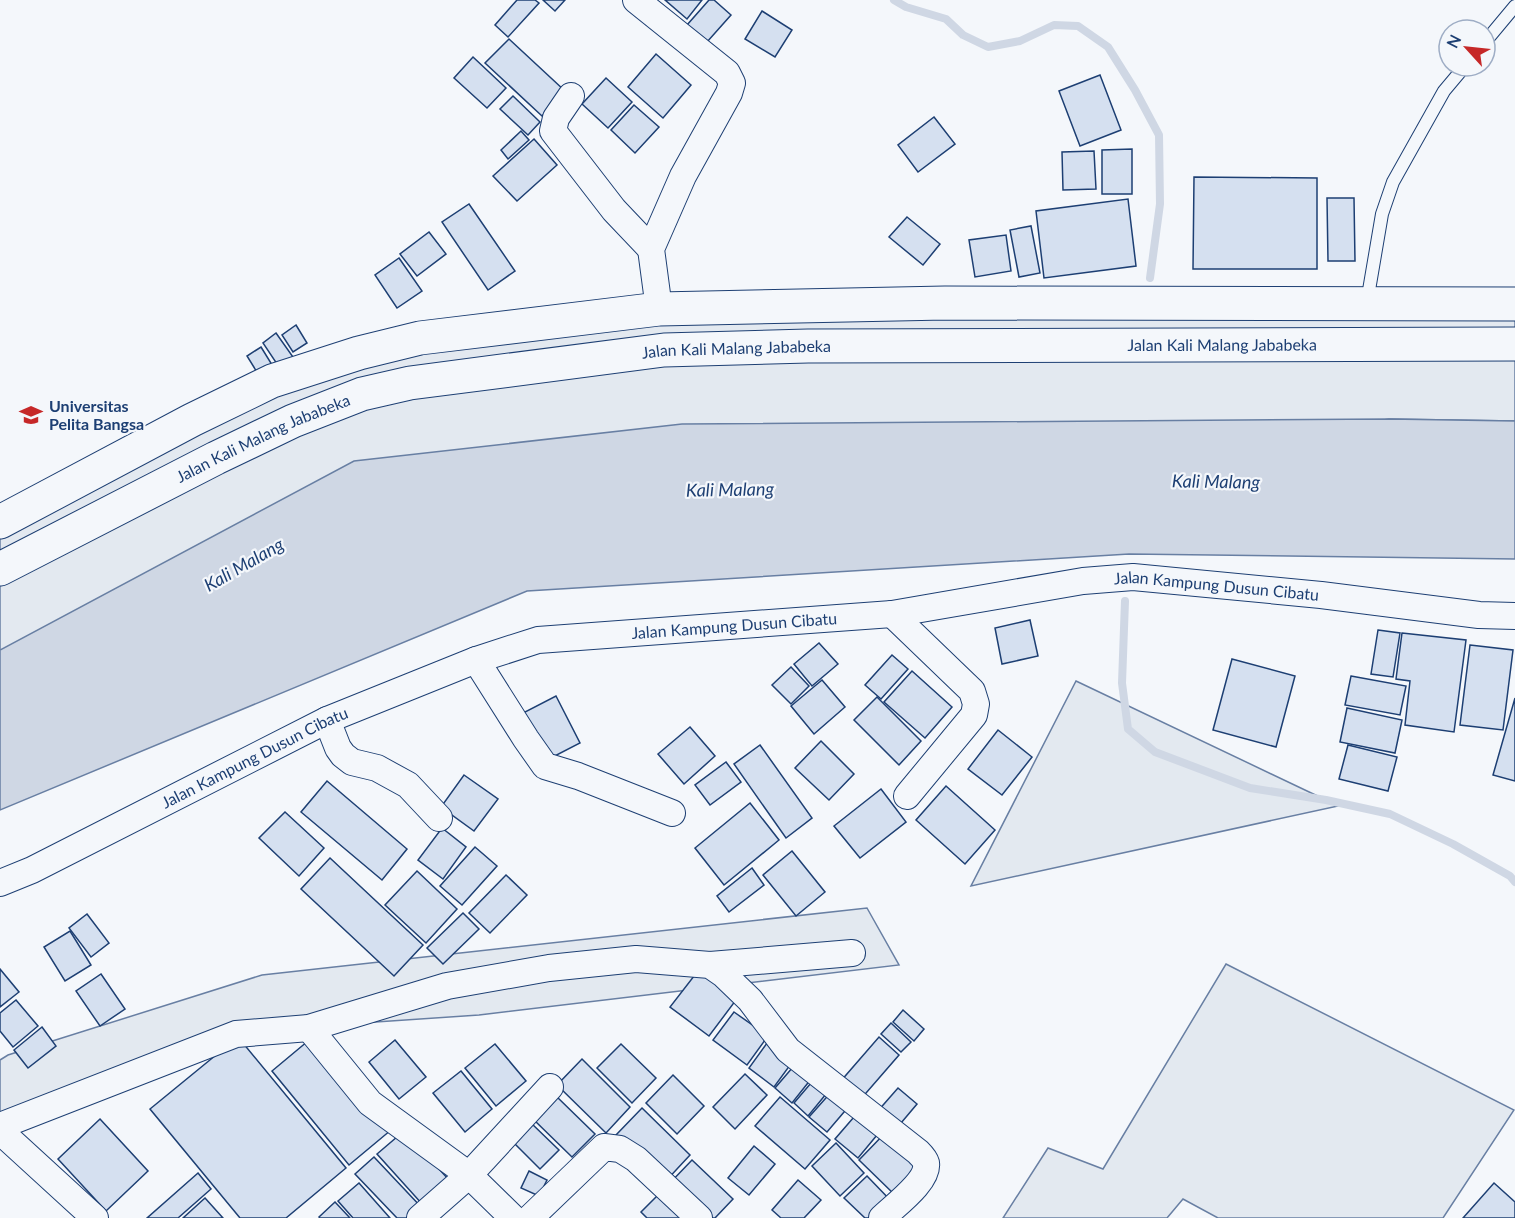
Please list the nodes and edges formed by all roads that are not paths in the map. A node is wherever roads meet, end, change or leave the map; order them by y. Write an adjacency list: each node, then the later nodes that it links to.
1 (636, 0): 6 (street)
2 (1515, 6): 3 (lane)
3 (1497, 28)
4 (1455, 78): 8 (lane)
5 (571, 96): 6 (street)
6 (651, 249): 9 (street)
7 (1511, 301): 8 (main road)
8 (1367, 303): 9 (main road)
9 (659, 309): 11 (main road)
10 (1515, 344): 12 (main road, Jalan Kali Malang Jababeka)
11 (123, 456): 12 (main road); 13 (main road)
12 (145, 494): 14 (main road, Jalan Kali Malang Jababeka)
13 (0, 522)
14 (0, 569)
15 (892, 614): 16 (street, Jalan Kampung Dusun Cibatu); 17 (street, Jalan Kampung Dusun Cibatu); 19 (street)
16 (1515, 616)
17 (476, 660): 18 (street, Jalan Kampung Dusun Cibatu); 20 (street)
18 (327, 720): 21 (street); 22 (street, Jalan Kampung Dusun Cibatu)
19 (907, 796)
20 (672, 813)
21 (439, 818)
22 (0, 883)
23 (852, 953): 24 (street)
24 (710, 965): 25 (street); 35 (street)
25 (309, 1028): 27 (street); 29 (street)
26 (550, 1087): 29 (street)
27 (0, 1126)
28 (0, 1131): 30 (street)
29 (469, 1175): 31 (street); 32 (street)
30 (95, 1218)
31 (420, 1218)
32 (513, 1218)
33 (530, 1218): 34 (street)
34 (699, 1218)
35 (882, 1218)

